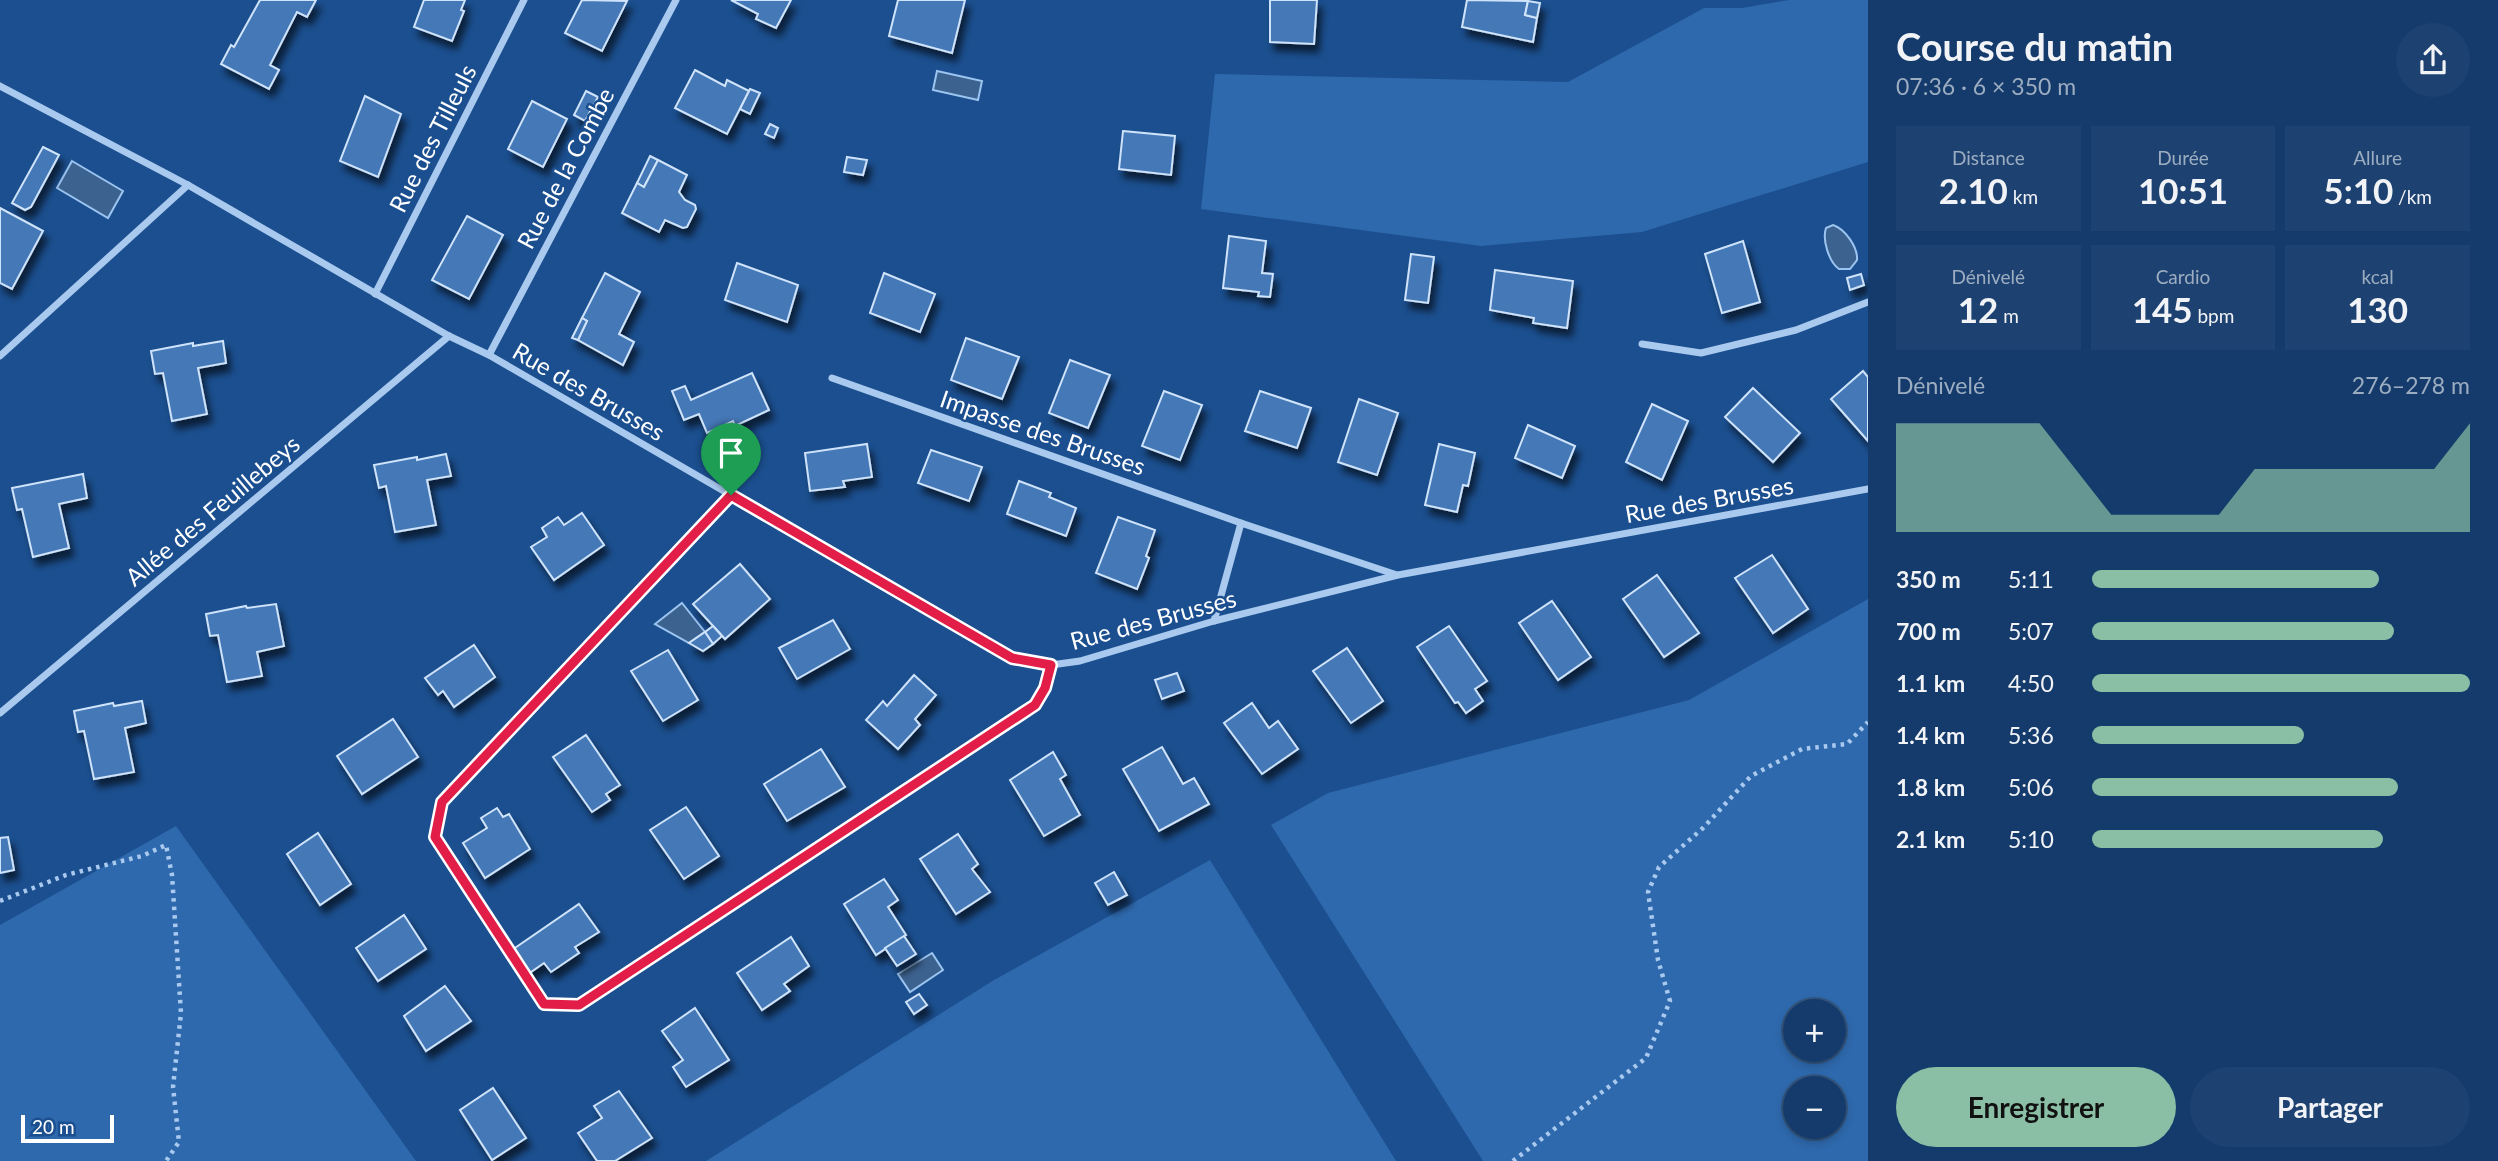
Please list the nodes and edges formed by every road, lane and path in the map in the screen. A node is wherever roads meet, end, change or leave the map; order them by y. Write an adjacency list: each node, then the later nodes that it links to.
1 (524, 0): 5 (street, Rue des Tilleuls)
2 (676, 0): 9 (street, Rue de la Combe)
3 (0, 86): 4 (street, Rue des Brusses)
4 (188, 185): 5 (street, Rue des Brusses); 10 (street)
5 (375, 294): 7 (street, Rue des Brusses)
6 (1868, 302): 8 (street)
7 (449, 336): 9 (street, Rue des Brusses); 18 (street, Allée des Feuillebeys)
8 (1642, 344)
9 (489, 355): 13 (street, Rue des Brusses)
10 (0, 356)
11 (832, 378): 14 (street, Impasse des Brusses)
12 (1868, 489): 15 (street, Rue des Brusses)
13 (731, 495): 17 (street, Rue des Brusses); 17 (street)
14 (1241, 523): 15 (street, Impasse des Brusses); 16 (street)
15 (1398, 575): 16 (street, Rue des Brusses)
16 (1213, 621): 17 (street, Rue des Brusses)
17 (1051, 665)
18 (0, 713)
19 (1868, 722): 22 (path)
20 (0, 901): 21 (path)
21 (166, 1161)
22 (1513, 1161)

